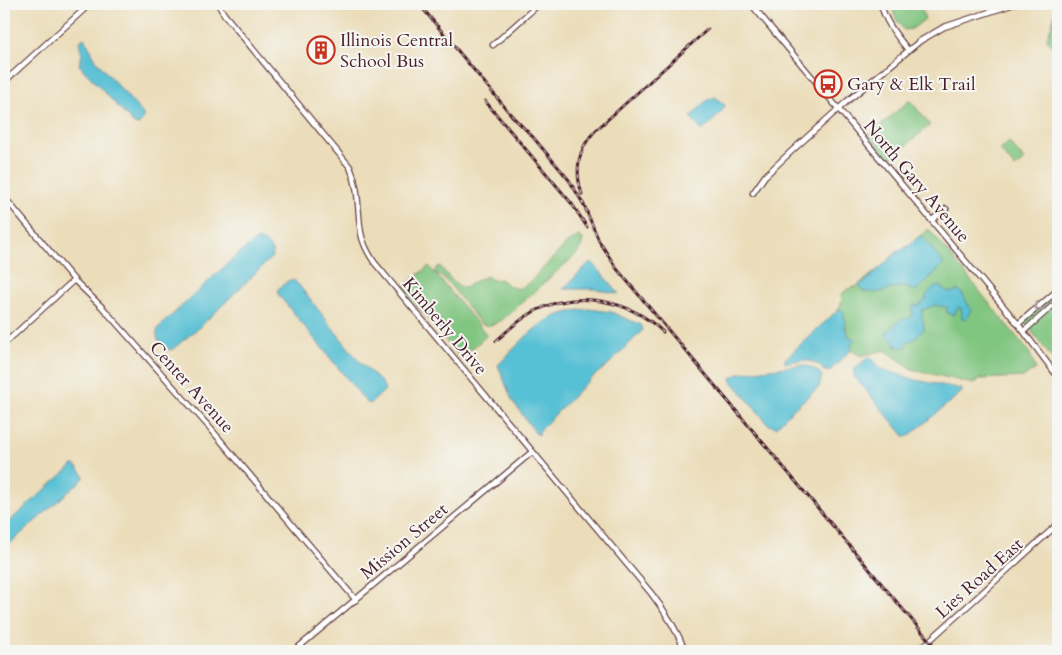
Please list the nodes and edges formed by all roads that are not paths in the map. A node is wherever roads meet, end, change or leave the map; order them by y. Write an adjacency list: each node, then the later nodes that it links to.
1 (90, 4): 9 (street)
2 (218, 4): 22 (street, Kimberly Drive)
3 (539, 4): 7 (street)
4 (751, 4): 10 (street, North Gary Avenue)
5 (881, 4): 8 (street)
6 (1014, 4): 8 (street)
7 (493, 45)
8 (908, 50): 10 (street)
9 (4, 82)
10 (839, 109): 11 (street); 14 (street, North Gary Avenue)
11 (753, 193)
12 (4, 197): 15 (street, Center Avenue)
13 (946, 209): 14 (street)
14 (932, 220): 18 (street, North Gary Avenue)
15 (74, 280): 20 (street); 24 (street, Center Avenue)
16 (1058, 290): 18 (street, one-way to 18)
17 (1058, 301): 19 (street)
18 (1018, 324): 19 (street, North Gary Avenue)
19 (1024, 331): 21 (street, North Gary Avenue)
20 (4, 344)
21 (1058, 377)
22 (532, 452): 24 (street, Mission Street); 26 (street, Kimberly Drive)
23 (1058, 524): 27 (street, Lies Road East)
24 (356, 600): 25 (street, Mission Street)
25 (294, 651)
26 (685, 651)
27 (918, 651)

